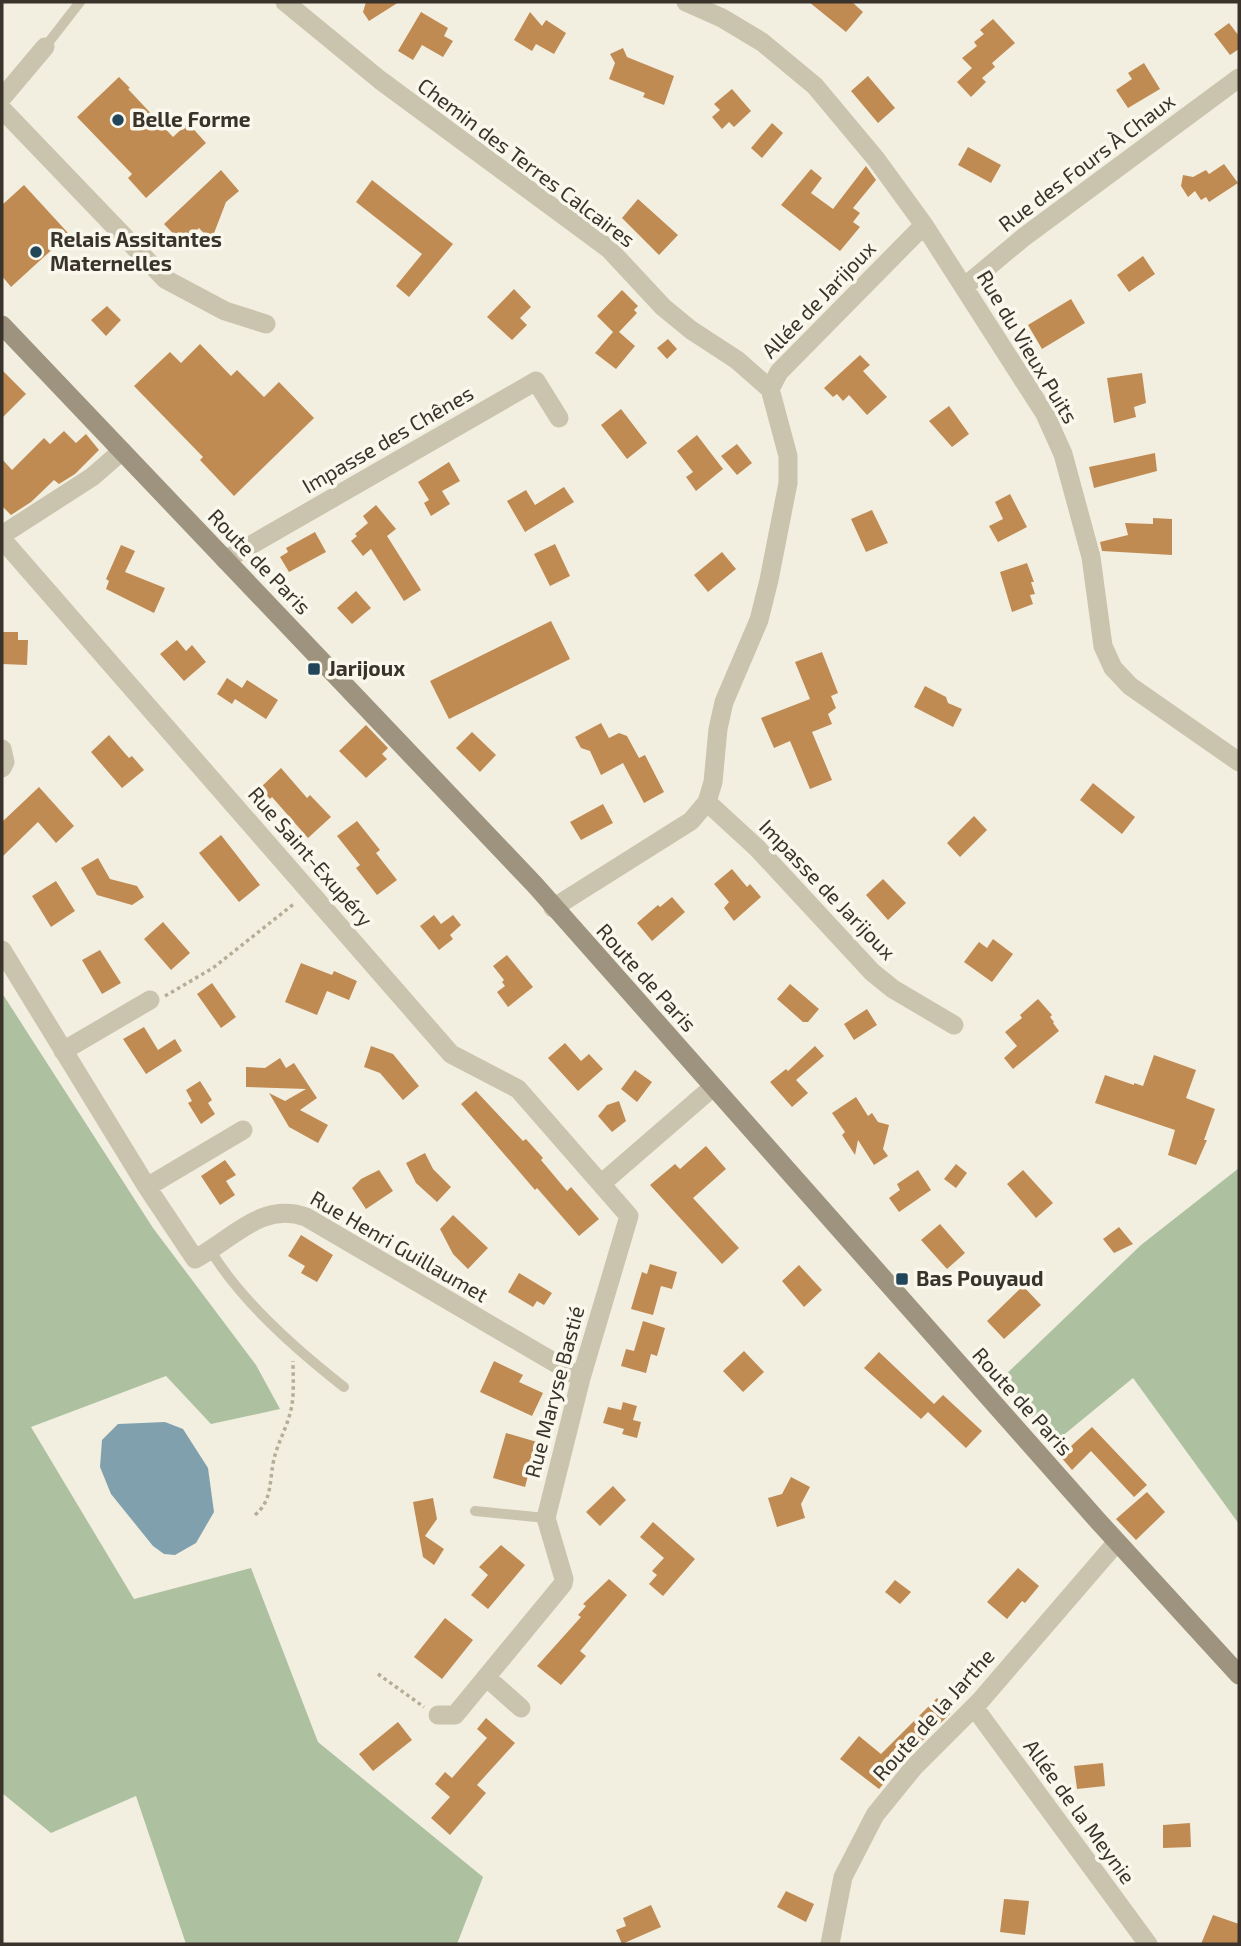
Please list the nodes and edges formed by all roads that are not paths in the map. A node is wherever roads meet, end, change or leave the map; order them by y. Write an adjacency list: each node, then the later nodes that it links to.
1 (80, 2): 4 (lane)
2 (285, 2): 12 (street, Chemin des Terres Calcaires)
3 (686, 2): 8 (street, Rue du Vieux Puits)
4 (45, 47): 6 (street)
5 (1239, 78): 9 (street, Rue des Fours À Chaux)
6 (2, 98)
7 (2, 109): 10 (street)
8 (924, 225): 9 (street, Rue du Vieux Puits); 12 (street, Allée de Jarijoux)
9 (964, 287): 18 (street, Rue du Vieux Puits)
10 (266, 324)
11 (2, 325): 14 (main road, Route de Paris)
12 (769, 389): 20 (street, Allée de Jarijoux)
13 (559, 418): 16 (street, Impasse des Chênes)
14 (122, 451): 15 (street); 16 (main road, Route de Paris)
15 (2, 537): 28 (street, Rue Saint-Exupéry)
16 (225, 560): 21 (main road, Route de Paris)
17 (2, 749): 19 (street)
18 (1239, 762)
19 (2, 768)
20 (707, 802): 21 (street); 24 (street, Impasse de Jarijoux)
21 (554, 908): 26 (main road, Route de Paris)
22 (2, 950): 25 (street)
23 (150, 1000): 25 (street)
24 (954, 1025)
25 (62, 1051): 29 (street)
26 (713, 1087): 28 (street); 35 (main road, Route de Paris)
27 (243, 1130): 29 (street)
28 (601, 1184): 31 (street, Rue Maryse Bastié)
29 (147, 1187): 30 (street)
30 (211, 1251): 31 (street, Rue Henri Guillaumet); 32 (lane)
31 (581, 1378): 34 (street, Rue Maryse Bastié)
32 (344, 1387)
33 (475, 1511): 34 (lane)
34 (545, 1518): 37 (street)
35 (1117, 1542): 36 (main road, Route de Paris); 38 (street, Route de la Jarthe)
36 (1239, 1675)
37 (486, 1676): 39 (street); 40 (street)
38 (974, 1707): 41 (street, Route de la Jarthe); 42 (street, Allée de la Meynie)
39 (521, 1708)
40 (438, 1715)
41 (830, 1944)
42 (1148, 1944)

